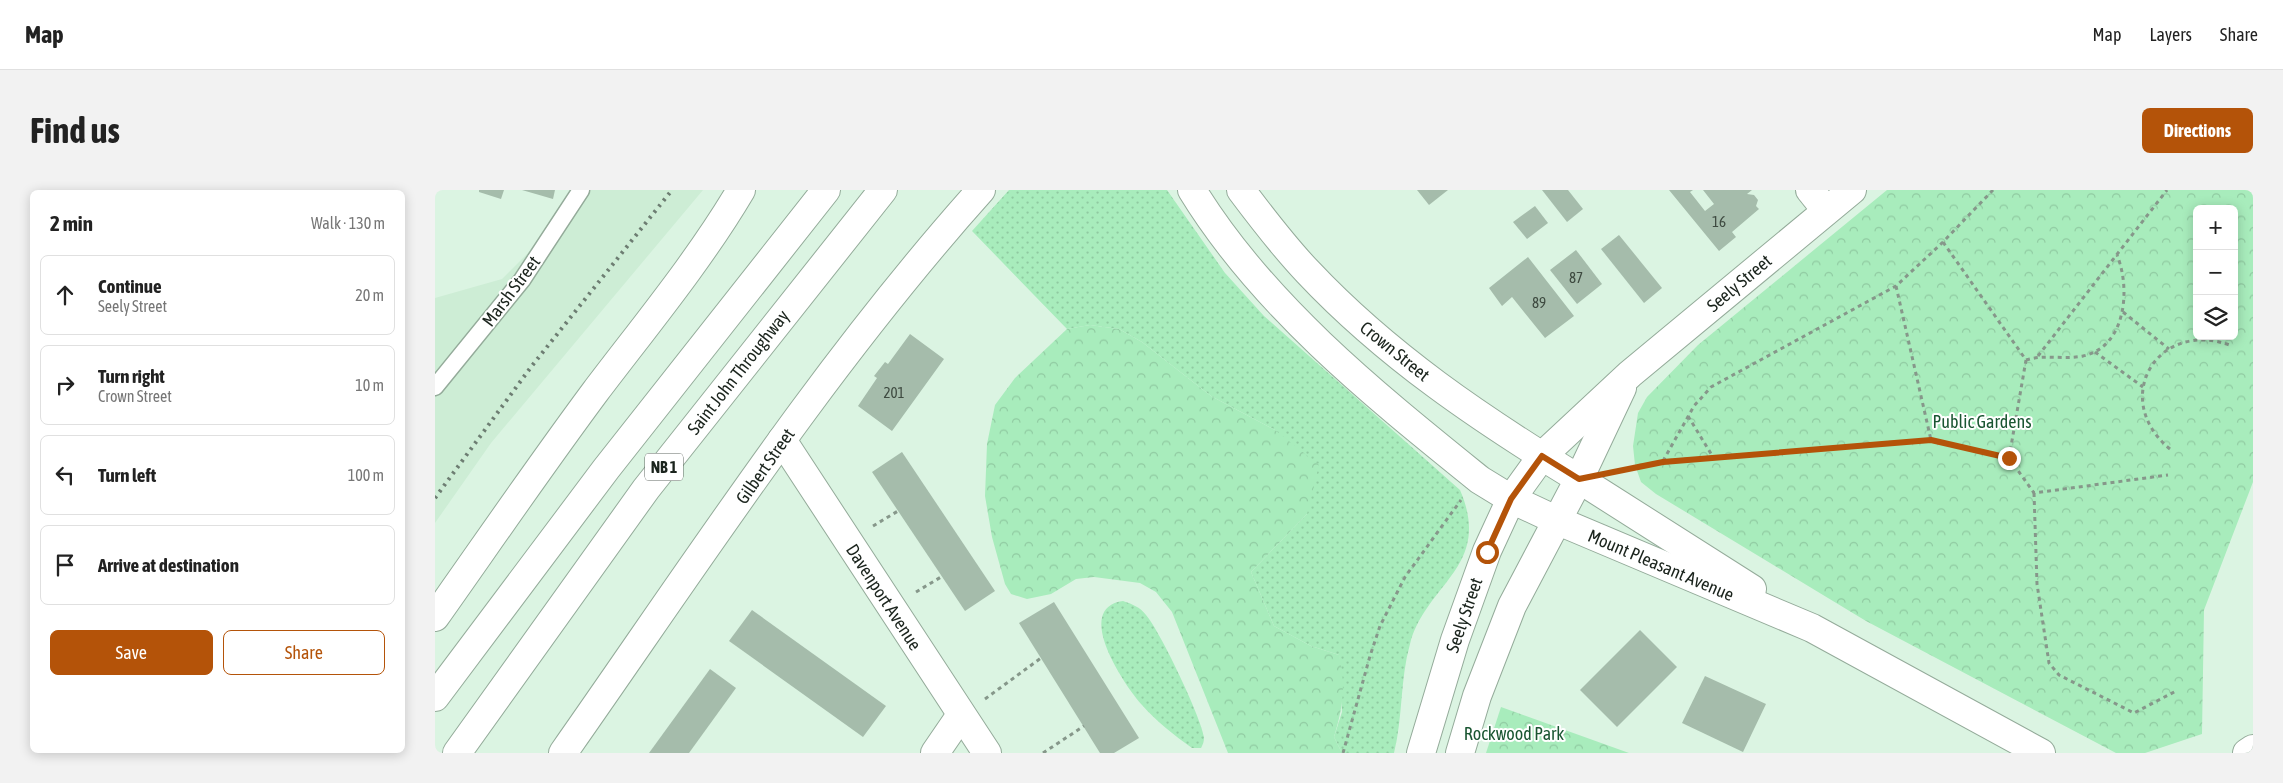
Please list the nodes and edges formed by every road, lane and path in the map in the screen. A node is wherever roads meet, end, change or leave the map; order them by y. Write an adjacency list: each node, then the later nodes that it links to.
1 (581, 190): 22 (lane, Marsh Street)
2 (741, 190): 42 (main road)
3 (826, 190): 47 (main road, NB 1)
4 (883, 190): 51 (main road, Saint John Throughway / NB 1)
5 (981, 190): 25 (main road, Gilbert Street)
6 (1241, 190): 28 (main road, Crown Street)
7 (1852, 190): 11 (main road, Seely Street)
8 (1993, 190): 12 (path)
9 (2167, 190): 13 (path)
10 (1196, 197): 34 (main road)
11 (1818, 200): 21 (main road, Seely Street)
12 (1943, 242): 14 (path); 20 (path)
13 (2117, 255): 15 (path); 19 (path)
14 (1896, 286): 24 (path); 26 (path)
15 (2123, 312): 17 (path); 18 (path)
16 (2232, 346): 17 (path)
17 (2169, 348): 23 (path)
18 (2095, 352): 19 (path); 23 (path)
19 (2038, 356): 20 (path)
20 (2026, 360): 30 (path)
21 (1628, 376): 28 (main road, Seely Street); 33 (main road, Seely Street)
22 (435, 387)
23 (2143, 387): 27 (path)
24 (1688, 416): 29 (path); 31 (path)
25 (782, 440): 48 (main road, Davenport Avenue); 52 (main road, Gilbert Street)
26 (1931, 440): 29 (path); 30 (path)
27 (2170, 449)
28 (1542, 456): 33 (main road, Crown Street); 36 (main road, Seely Street)
29 (1713, 457): 31 (path)
30 (2009, 458): 35 (path)
31 (1663, 462): 33 (path)
32 (2167, 475): 35 (path)
33 (1579, 479): 39 (main road, Seely Street); 43 (main road, Mount Pleasant Avenue)
34 (1480, 480): 36 (main road); 56 (path)
35 (2034, 493): 45 (path)
36 (1511, 499): 39 (main road, Mount Pleasant Avenue); 57 (main road, Seely Street)
37 (898, 511): 38 (path)
38 (887, 518)
39 (1556, 520): 43 (main road, Mount Pleasant Avenue); 58 (main road, Seely Street)
40 (941, 577): 41 (path)
41 (931, 584)
42 (435, 617)
43 (1812, 628): 59 (main road, Mount Pleasant Avenue)
44 (1041, 658): 46 (path)
45 (2176, 691)
46 (995, 692)
47 (435, 697)
48 (961, 715): 53 (main road); 54 (main road, Davenport Avenue)
49 (1084, 726): 55 (path)
50 (2253, 750): 60 (main road)
51 (457, 753)
52 (563, 753)
53 (935, 753)
54 (987, 753)
55 (1043, 753)
56 (1343, 753)
57 (1421, 753)
58 (1461, 753)
59 (2041, 753)
60 (2247, 753)

